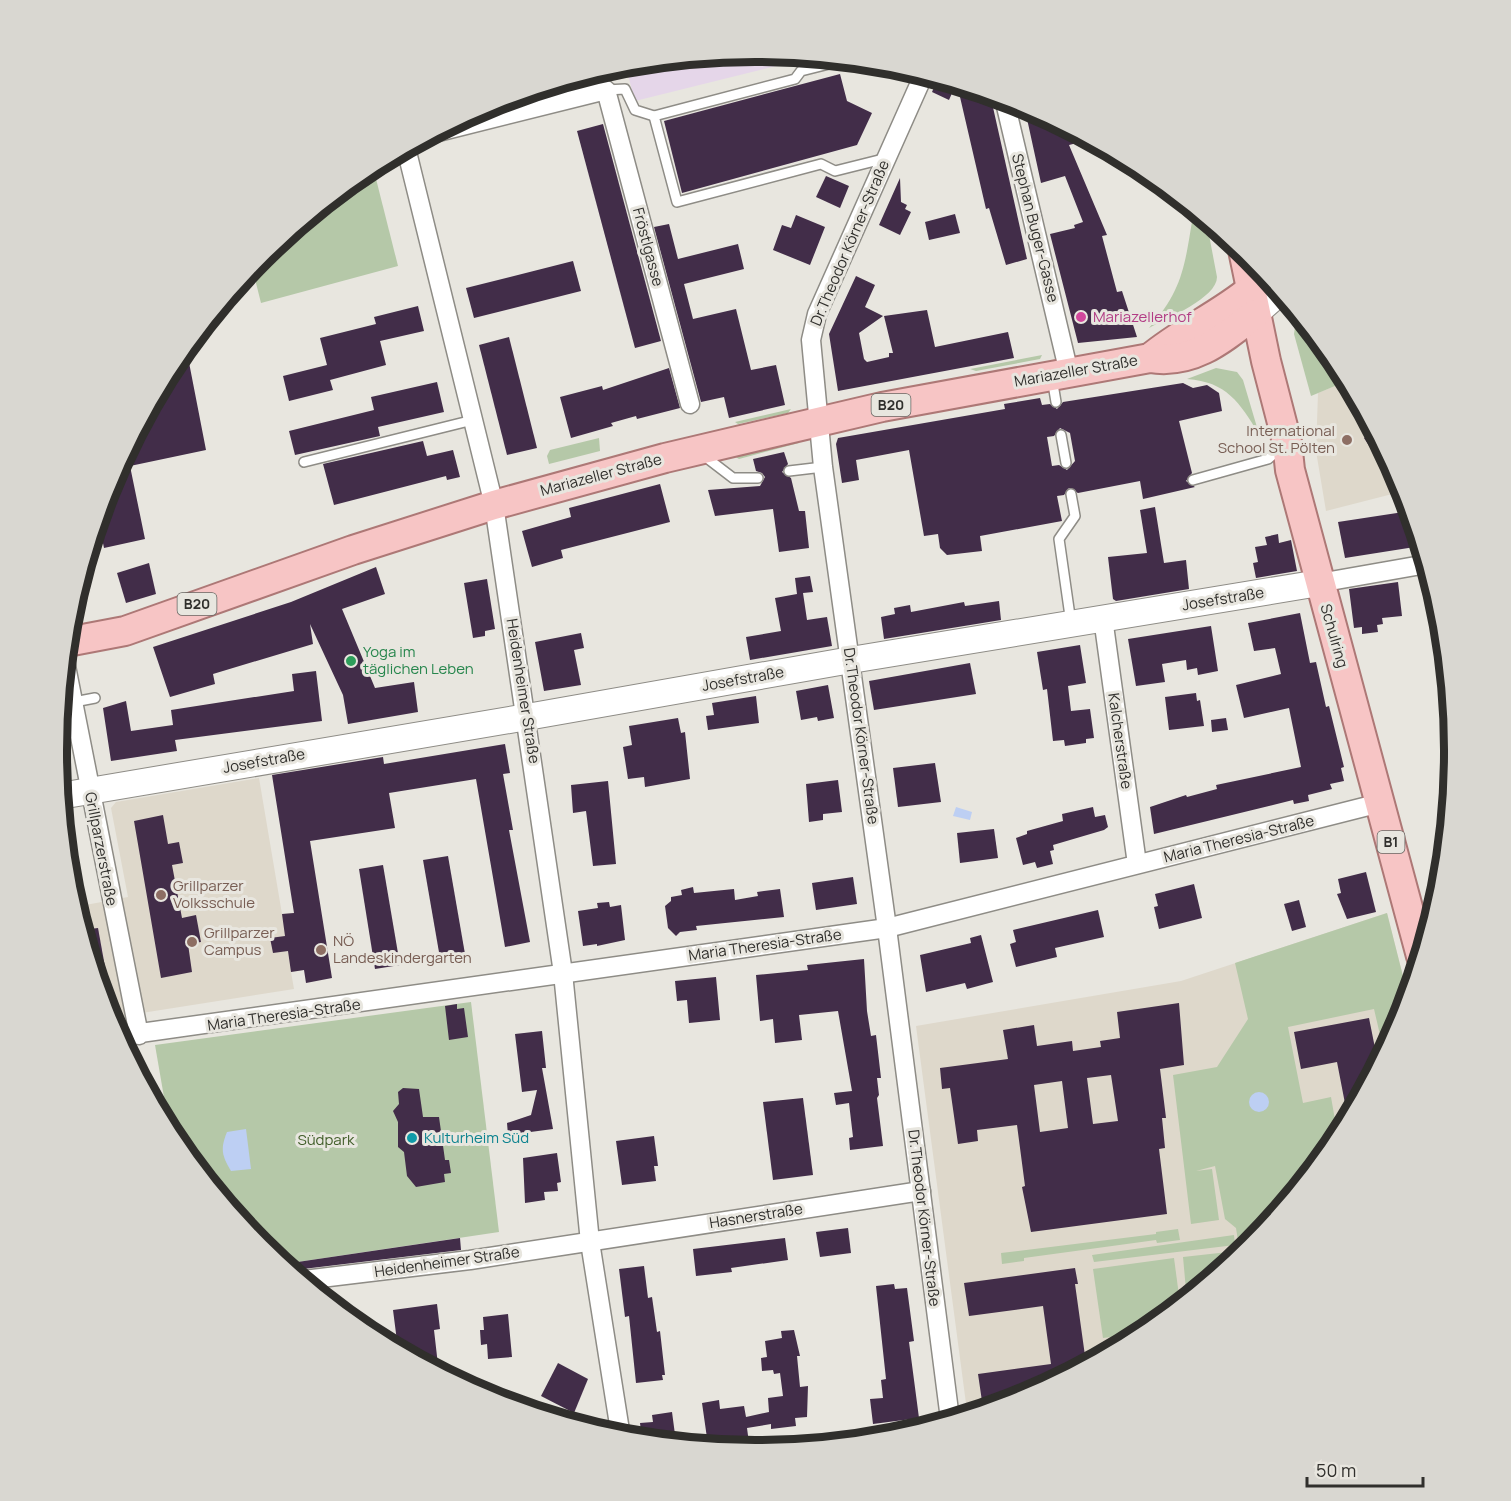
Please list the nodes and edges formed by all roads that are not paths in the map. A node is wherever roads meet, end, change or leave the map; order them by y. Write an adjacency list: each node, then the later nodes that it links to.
1 (824, 65): 5 (lane)
2 (921, 82): 8 (street, Dr.Theodor Körner-Straße)
3 (606, 90): 5 (lane); 6 (street); 12 (street, Fröstlgasse)
4 (1006, 109): 11 (street, Stephan Buger-Gasse)
5 (654, 116): 8 (lane)
6 (471, 124)
7 (408, 156): 13 (street, Heidenheimer Straße)
8 (887, 158): 14 (street, Dr.Theodor Körner-Straße)
9 (1249, 270): 10 (main road, B1)
10 (1257, 293): 11 (main road, Mariazeller Straße / B20); 16 (main road, Schulring / B1)
11 (1061, 377): 14 (main road, Mariazeller Straße / B20)
12 (690, 404)
13 (473, 420): 18 (lane); 25 (street, Heidenheimer Straße)
14 (818, 421): 17 (main road, Mariazeller Straße / B20); 20 (street, Dr.Theodor Körner-Straße)
15 (1061, 435): 19 (lane)
16 (1287, 442): 23 (lane); 27 (main road, Schulring / B1)
17 (697, 450): 22 (lane); 25 (main road, Mariazeller Straße / B20)
18 (304, 462)
19 (1066, 463)
20 (823, 467): 21 (lane); 31 (street, Dr.Theodor Körner-Straße)
21 (789, 471)
22 (758, 478)
23 (1193, 480)
24 (1071, 494): 29 (lane)
25 (494, 505): 30 (main road, Mariazeller Straße / B20); 34 (street, Heidenheimer Straße)
26 (1419, 565): 27 (street, Josefstraße)
27 (1319, 583): 28 (street, Josefstraße); 37 (main road, Schulring / B1)
28 (1103, 618): 29 (street, Josefstraße); 38 (street, Kalcherstraße)
29 (1071, 624): 31 (street, Josefstraße)
30 (76, 640)
31 (851, 660): 34 (street, Josefstraße); 39 (street, Dr.Theodor Körner-Straße)
32 (69, 695): 33 (lane); 35 (street, Grillparzerstraße)
33 (95, 698)
34 (527, 717): 35 (street, Josefstraße); 41 (street, Heidenheimer Straße)
35 (89, 791): 36 (street, Josefstraße); 42 (street, Grillparzerstraße)
36 (68, 795)
37 (1380, 803): 38 (street, Maria Theresia-Straße); 40 (main road, Schulring / B1)
38 (1137, 864): 39 (street, Maria Theresia-Straße)
39 (887, 928): 41 (street, Maria Theresia-Straße); 44 (street, Dr.Theodor Körner-Straße)
40 (1417, 943)
41 (562, 973): 42 (street, Maria Theresia-Straße); 45 (street, Heidenheimer Straße)
42 (139, 1035): 43 (street, Maria Theresia-Straße)
43 (129, 1036)
44 (921, 1191): 45 (street, Hasnerstraße); 47 (street, Dr.Theodor Körner-Straße)
45 (590, 1242): 46 (street, Heidenheimer Straße); 48 (street, Heidenheimer Straße)
46 (313, 1279)
47 (949, 1411)
48 (619, 1426)

